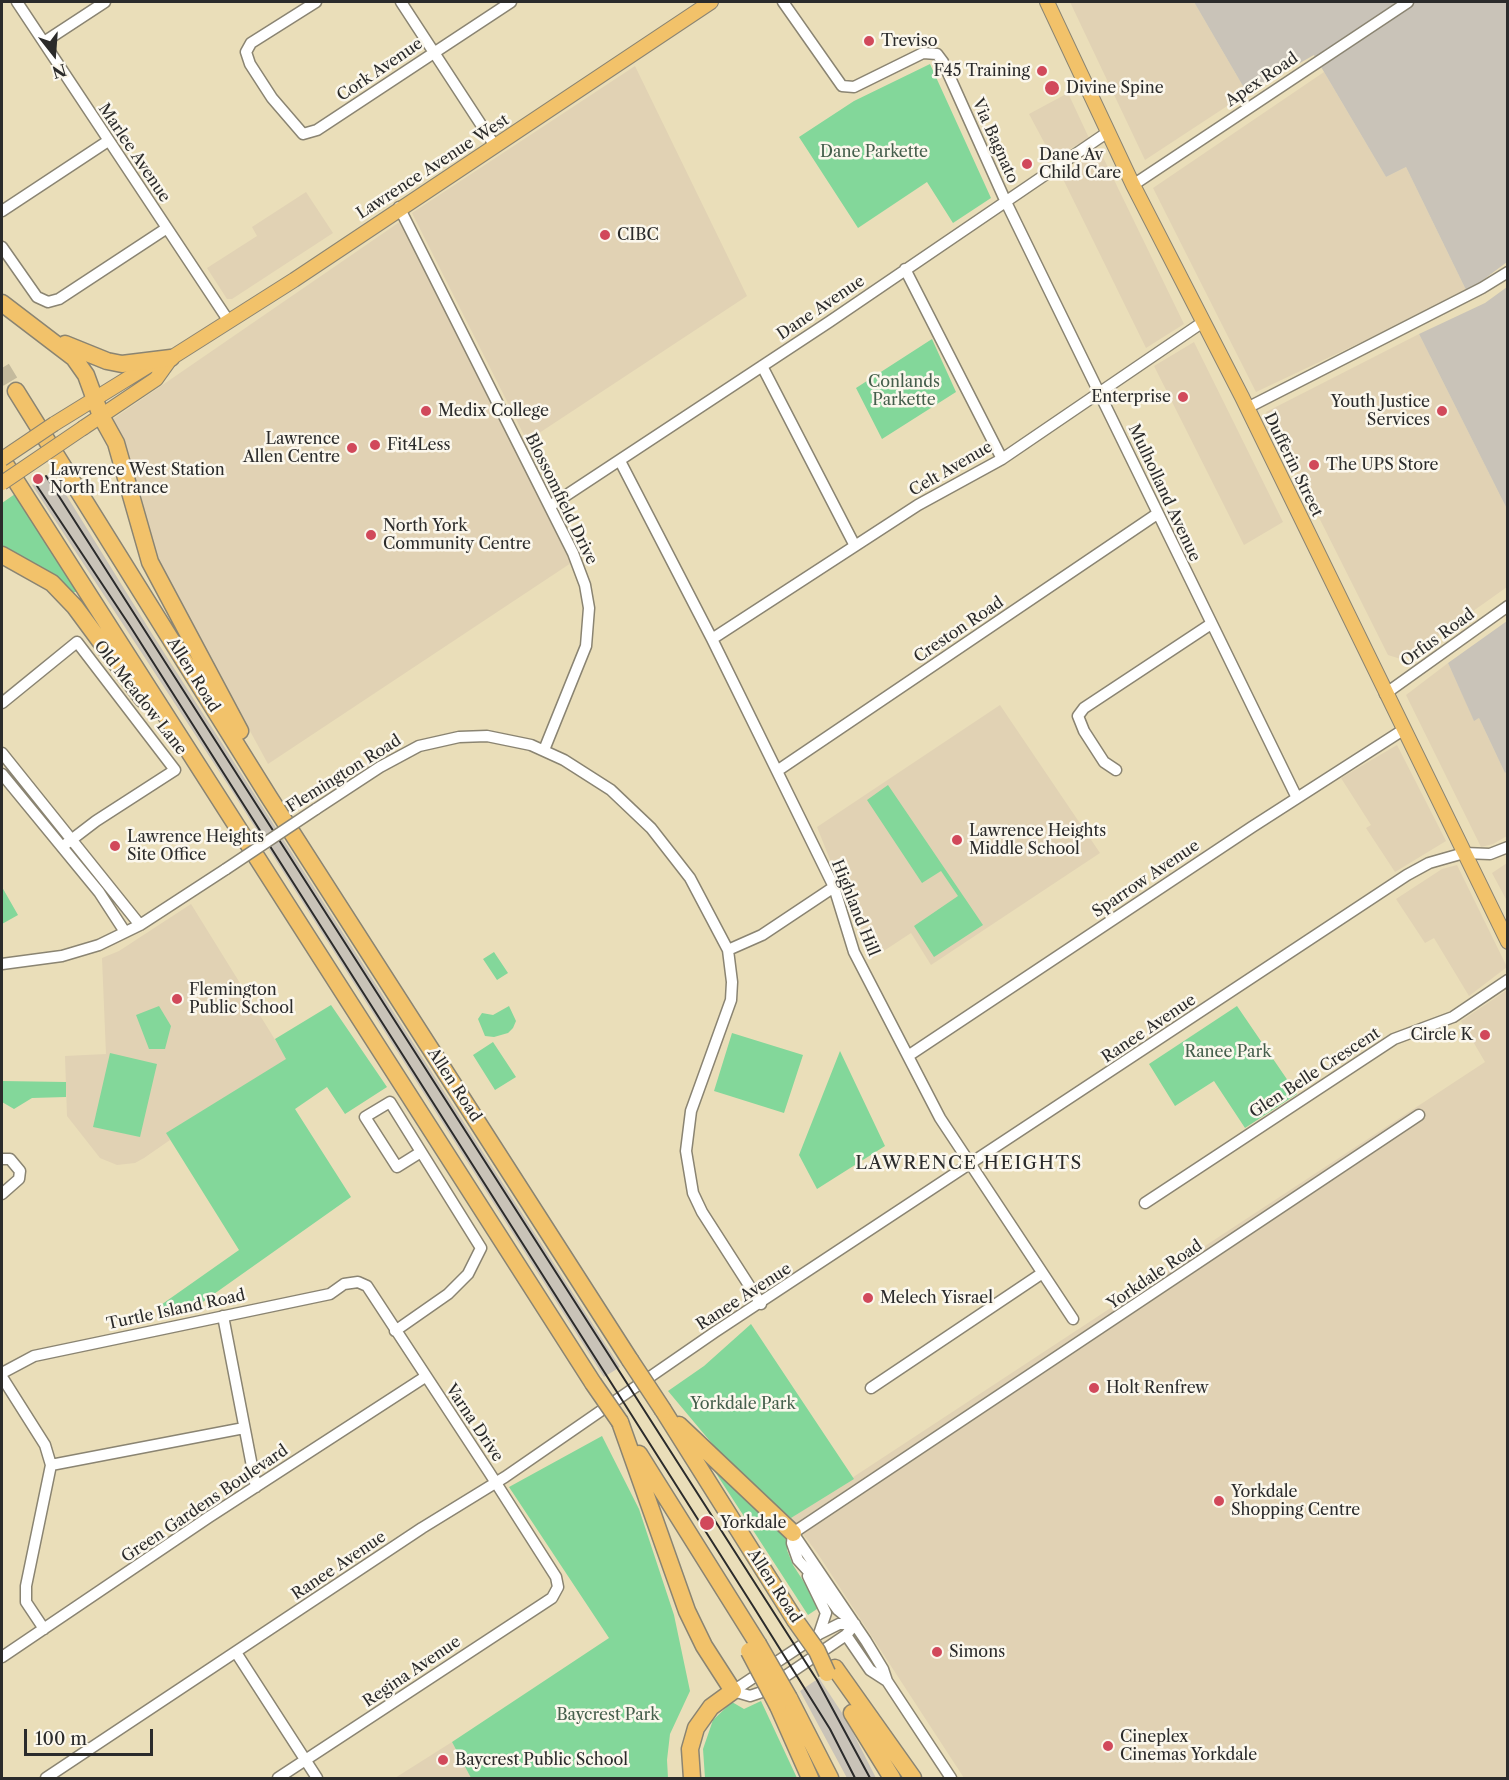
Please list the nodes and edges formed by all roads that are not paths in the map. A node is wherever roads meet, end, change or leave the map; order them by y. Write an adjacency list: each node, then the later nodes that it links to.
1 (17, 2): 10 (street, Marlee Avenue)
2 (105, 2): 10 (street)
3 (316, 2): 11 (street, Cork Avenue)
4 (401, 2): 11 (street)
5 (511, 2): 11 (street, Cork Avenue)
6 (711, 2): 14 (main road, Lawrence Avenue West)
7 (783, 2): 16 (street, Via Bagnato)
8 (1047, 2): 12 (main road, Dufferin Street)
9 (1408, 2): 15 (street, Apex Road)
10 (44, 42): 13 (street, Marlee Avenue)
11 (434, 52): 14 (street)
12 (1108, 132): 15 (main road, Dufferin Street); 16 (street, Dane Avenue)
13 (108, 141): 18 (street); 19 (street, Marlee Avenue)
14 (495, 146): 17 (main road, Lawrence Avenue West)
15 (1133, 185): 25 (main road, Dufferin Street)
16 (1005, 200): 21 (street, Dane Avenue); 29 (street, Mulholland Avenue)
17 (399, 207): 24 (main road, Lawrence Avenue West); 38 (street, Blossomfield Drive)
18 (2, 211)
19 (167, 228): 20 (street); 24 (street, Marlee Avenue)
20 (2, 247)
21 (905, 269): 28 (street, Dane Avenue); 35 (street)
22 (1508, 272): 32 (street)
23 (2, 303): 26 (highway)
24 (228, 320): 27 (main road, Lawrence Avenue West)
25 (1203, 322): 29 (street, Celt Avenue); 32 (main road, Dufferin Street)
26 (44, 333): 27 (highway); 31 (highway)
27 (171, 358): 31 (main road, Lawrence Avenue West); 33 (main road, Lawrence Avenue West)
28 (762, 366): 36 (street, Dane Avenue); 40 (street)
29 (1099, 390): 35 (street, Celt Avenue); 39 (street, Mulholland Avenue)
30 (16, 392): 53 (highway, Allen Road)
31 (95, 398): 33 (highway); 34 (main road, Lawrence Avenue West, bridge)
32 (1247, 408): 45 (main road, Dufferin Street)
33 (101, 416): 37 (main road, Lawrence Avenue West, bridge); 53 (highway)
34 (2, 459): 55 (highway)
35 (1002, 459): 40 (street, Celt Avenue)
36 (620, 461): 38 (street, Dane Avenue); 44 (street, Highland Hill)
37 (2, 483)
38 (550, 506): 48 (street, Blossomfield Drive)
39 (1157, 514): 43 (street, Mulholland Avenue); 51 (street, Creston Road)
40 (855, 546): 44 (street, Celt Avenue)
41 (2, 555): 55 (highway)
42 (1508, 606): 45 (street, Orfus Road)
43 (1211, 624): 50 (street); 54 (street, Mulholland Avenue)
44 (712, 639): 51 (street, Highland Hill)
45 (1385, 694): 47 (main road, Dufferin Street)
46 (2, 703): 56 (street, Old Meadow Lane)
47 (1403, 730): 54 (street, Sparrow Avenue); 58 (main road, Dufferin Street)
48 (544, 750): 60 (street, Flemington Road, bridge); 63 (street, Flemington Road)
49 (3, 759): 56 (street)
50 (1116, 770)
51 (777, 771): 59 (street, Highland Hill)
52 (2, 774): 56 (street)
53 (268, 796): 82 (highway, Allen Road, bridge)
54 (1297, 798): 66 (street, Sparrow Avenue)
55 (233, 821): 83 (highway, bridge)
56 (67, 844): 60 (street); 61 (street)
57 (1508, 847): 58 (street, Ranee Avenue)
58 (1464, 853): 62 (main road, Dufferin Street); 70 (street, Ranee Avenue)
59 (834, 887): 63 (street); 66 (street, Highland Hill)
60 (140, 925): 61 (street, Flemington Road)
61 (126, 932): 64 (street, Flemington Road)
62 (1508, 942)
63 (728, 950): 75 (street, Flemington Road)
64 (2, 964)
65 (1508, 980): 72 (street, Glen Belle Crescent)
66 (908, 1056): 70 (street, Highland Hill)
67 (1419, 1115): 88 (street, Yorkdale Road)
68 (421, 1152): 68 (street); 78 (street)
69 (2, 1159): 71 (street)
70 (972, 1165): 73 (street, Highland Hill); 75 (street, Ranee Avenue)
71 (2, 1194)
72 (1145, 1203)
73 (1041, 1275): 77 (street, Highland Hill); 81 (street)
74 (358, 1282): 76 (street, Turtle Island Road); 78 (street, Varna Drive)
75 (761, 1304): 86 (street, Ranee Avenue)
76 (223, 1316): 79 (street, Turtle Island Road); 84 (street)
77 (1073, 1319)
78 (395, 1331): 80 (street, Varna Drive)
79 (2, 1375): 85 (street)
80 (425, 1377): 86 (street, Varna Drive); 87 (street, Green Gardens Boulevard)
81 (871, 1388)
82 (663, 1410): 88 (highway); 94 (highway, Allen Road, bridge)
83 (620, 1422): 99 (highway); 100 (highway, bridge)
84 (244, 1428): 85 (street); 87 (street)
85 (51, 1465): 92 (street)
86 (496, 1483): 90 (street, Varna Drive); 95 (street, Ranee Avenue)
87 (256, 1487): 92 (street, Green Gardens Boulevard)
88 (793, 1533): 89 (street); 91 (street)
89 (805, 1570): 91 (street); 94 (street)
90 (558, 1587): 101 (street, Regina Avenue)
91 (855, 1624): 93 (street); 94 (street); 98 (street)
92 (44, 1629): 96 (street, Green Gardens Boulevard)
93 (846, 1635): 98 (street); 99 (street)
94 (818, 1642): 97 (highway, Allen Road, bridge); 99 (street)
95 (237, 1654): 101 (street); 102 (street, Ranee Avenue)
96 (2, 1657)
97 (831, 1670): 108 (highway, Allen Road); 109 (highway)
98 (887, 1681): 110 (street)
99 (733, 1691): 105 (highway)
100 (783, 1702): 106 (highway); 107 (highway)
101 (306, 1760): 103 (street, Regina Avenue); 104 (street)
102 (46, 1779)
103 (278, 1779)
104 (317, 1779)
105 (692, 1779)
106 (810, 1779)
107 (830, 1779)
108 (892, 1779)
109 (913, 1779)
110 (951, 1779)

